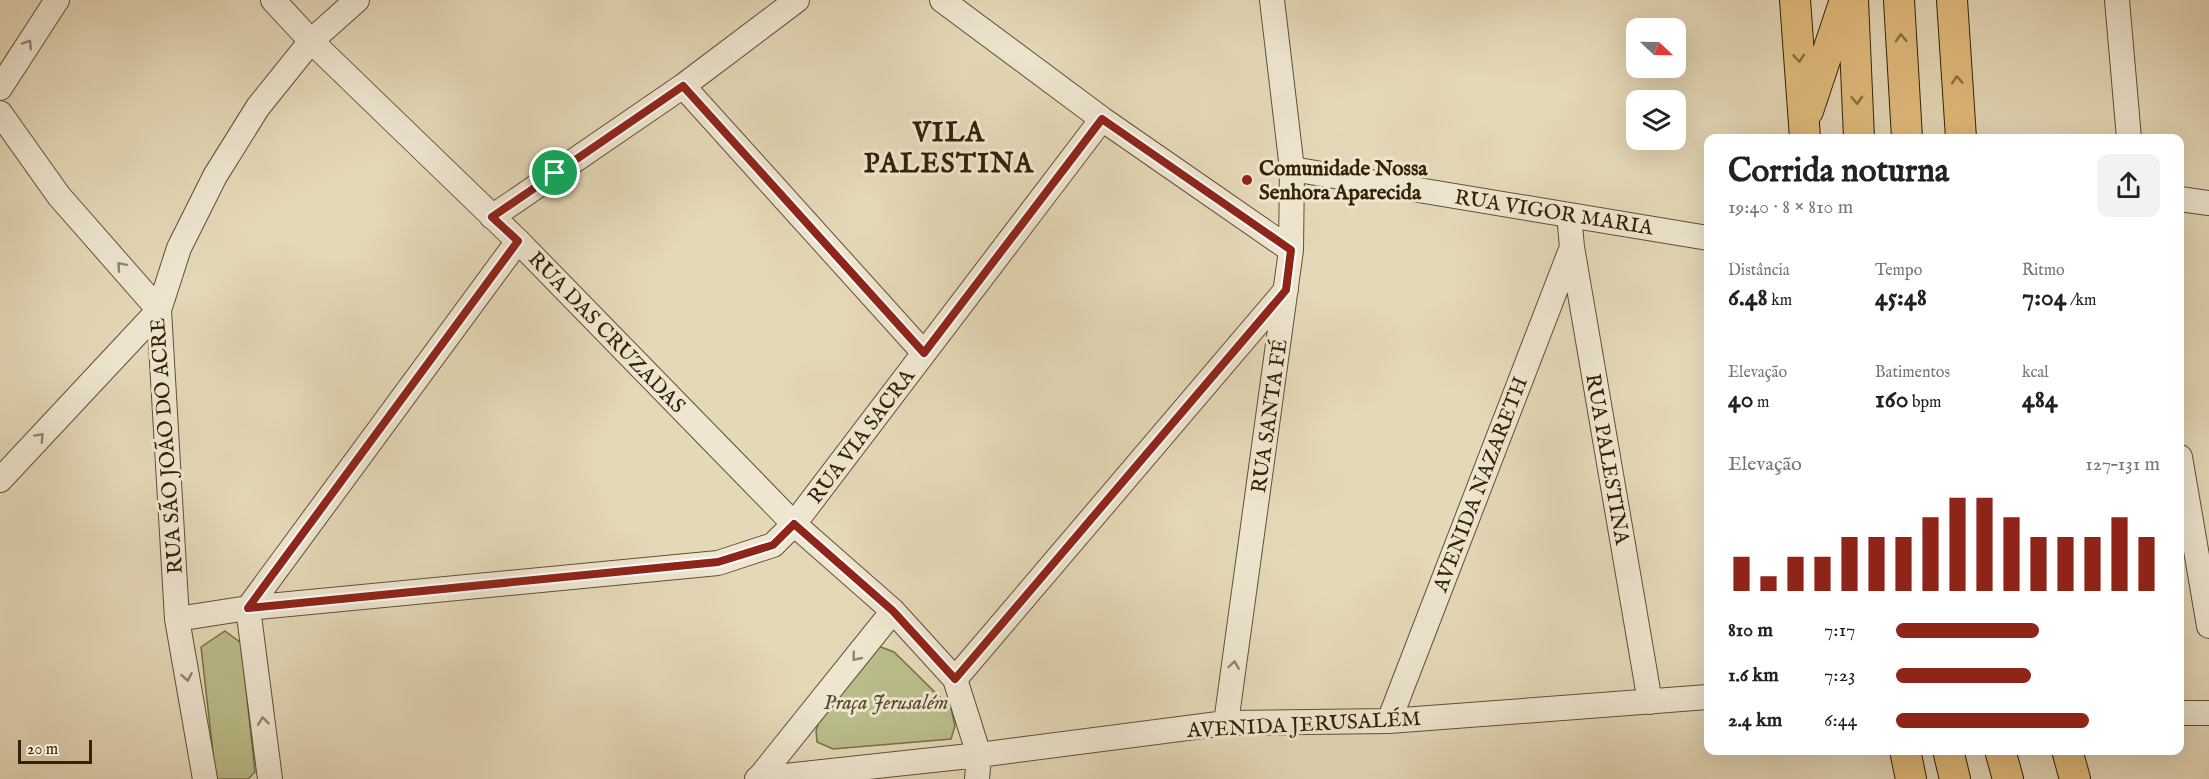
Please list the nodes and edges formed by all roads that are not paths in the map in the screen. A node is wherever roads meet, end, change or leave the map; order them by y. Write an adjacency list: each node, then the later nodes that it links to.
1 (57, 0): 15 (street, one-way to 1)
2 (273, 0): 13 (street, RUA DAS CRUZADAS)
3 (357, 0): 13 (street)
4 (797, 0): 14 (street)
5 (942, 0): 17 (street)
6 (1272, 0): 23 (street, RUA SANTA FÉ)
7 (1795, 0): 18 (main road, one-way to 18)
8 (1845, 0): 18 (main road)
9 (1853, 0): 19 (main road, one-way to 19)
10 (1899, 0): 20 (main road, one-way to 10)
11 (1952, 0): 21 (main road, one-way to 11)
12 (2117, 0): 22 (street)
13 (311, 41): 27 (street, RUA DAS CRUZADAS); 33 (street)
14 (683, 86): 27 (street); 34 (street)
15 (0, 88)
16 (0, 113): 33 (street, RUA SÃO JOÃO DO ACRE, one-way to 16)
17 (1102, 119): 31 (street); 34 (street, RUA VIA SACRA)
18 (1804, 131)
19 (1859, 134)
20 (1907, 134)
21 (1961, 134)
22 (2129, 134)
23 (1292, 169): 26 (street, RUA VIGOR MARIA); 31 (street, RUA SANTA FÉ)
24 (2184, 200): 25 (street)
25 (2209, 203)
26 (1569, 215): 28 (street, RUA VIGOR MARIA); 30 (street, RUA PALESTINA)
27 (492, 217): 29 (street, RUA DAS CRUZADAS)
28 (1704, 237)
29 (518, 241): 37 (street, RUA DAS CRUZADAS); 38 (street)
30 (1572, 247): 44 (street, RUA PALESTINA); 47 (street, AVENIDA NAZARETH)
31 (1291, 250): 32 (street, RUA SANTA FÉ)
32 (1286, 290): 42 (street); 48 (street, RUA SANTA FÉ, one-way to 32)
33 (159, 310): 35 (street, one-way to 33); 40 (street, RUA SÃO JOÃO DO ACRE)
34 (924, 353): 37 (street, RUA VIA SACRA)
35 (0, 480)
36 (2184, 480): 41 (street)
37 (794, 524): 38 (street, RUA VIA SACRA); 39 (street, RUA DAS CRUZADAS)
38 (248, 608): 40 (street, RUA VIA SACRA); 54 (street, one-way to 38)
39 (893, 611): 42 (street, RUA DAS CRUZADAS); 55 (street, one-way to 55)
40 (177, 619): 53 (street, RUA SÃO JOÃO DO ACRE, one-way to 53)
41 (2209, 626)
42 (955, 679): 49 (street, RUA DAS CRUZADAS)
43 (1704, 697): 44 (street, AVENIDA JERUSALÉM)
44 (1650, 702): 47 (street, AVENIDA JERUSALÉM)
45 (2184, 713): 46 (street)
46 (2209, 713)
47 (1389, 721): 48 (street, AVENIDA JERUSALÉM)
48 (1226, 723): 49 (street, AVENIDA JERUSALÉM)
49 (979, 755): 55 (street, AVENIDA JERUSALÉM); 56 (street)
50 (1906, 755): 57 (main road)
51 (2001, 755): 58 (main road)
52 (2068, 755): 59 (main road)
53 (205, 779)
54 (270, 779)
55 (758, 779)
56 (977, 779)
57 (1911, 779)
58 (2008, 779)
59 (2075, 779)

